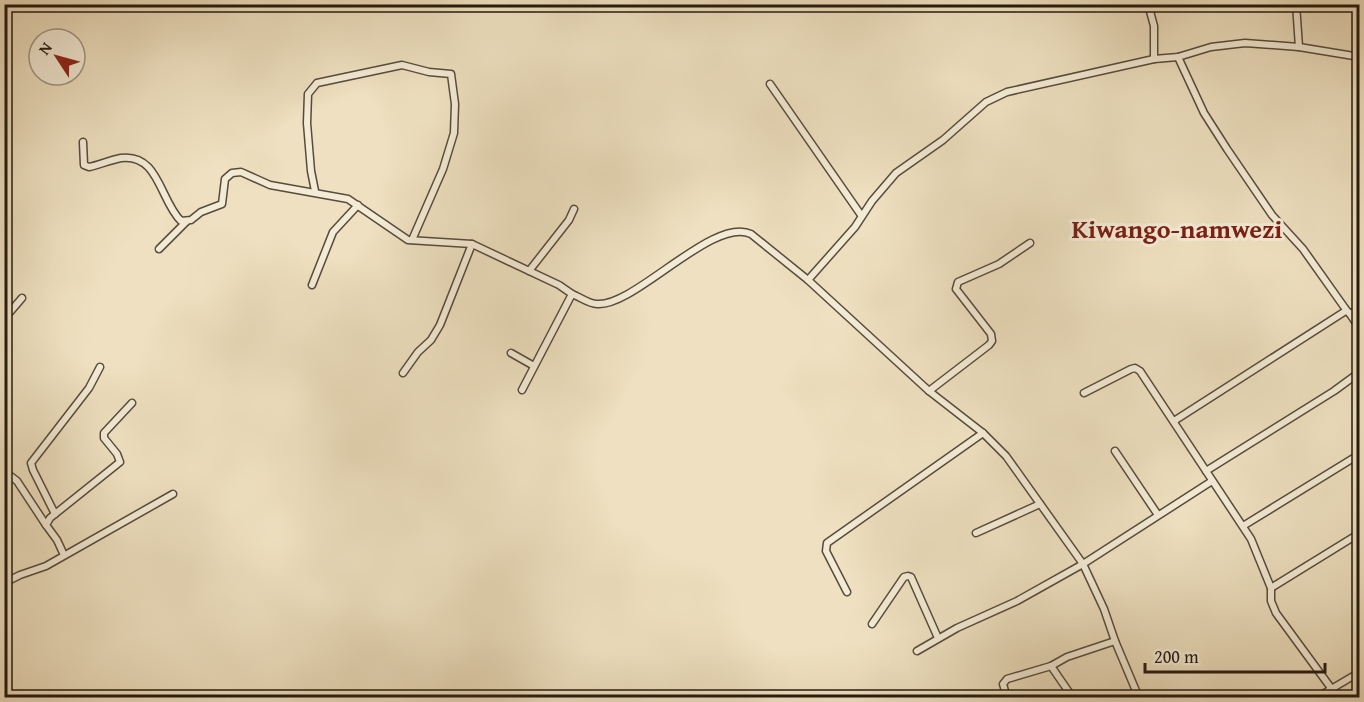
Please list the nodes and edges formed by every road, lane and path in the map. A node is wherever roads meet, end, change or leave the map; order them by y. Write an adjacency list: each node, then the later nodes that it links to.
1 (1148, 4): 6 (street)
2 (1296, 4): 3 (street)
3 (1299, 47): 4 (street); 5 (street)
4 (1178, 57): 6 (street); 24 (street)
5 (1359, 57)
6 (1154, 59): 12 (street)
7 (770, 84): 12 (street)
8 (83, 142): 13 (street)
9 (315, 191): 10 (street); 13 (street); 14 (street)
10 (358, 205): 14 (street); 20 (street)
11 (574, 209): 18 (street)
12 (861, 215): 19 (street)
13 (186, 221): 17 (street)
14 (412, 240): 16 (street)
15 (1030, 243): 33 (street)
16 (472, 244): 18 (street); 31 (street)
17 (159, 249)
18 (529, 271): 21 (street)
19 (807, 280): 21 (street); 33 (street)
20 (312, 285)
21 (572, 294): 28 (street)
22 (22, 298): 25 (street)
23 (1359, 308): 24 (street)
24 (1349, 313): 26 (street); 36 (street)
25 (4, 319)
26 (1359, 329)
27 (511, 353): 28 (street)
28 (534, 366): 32 (street)
29 (100, 367): 45 (street)
30 (1359, 372): 41 (street)
31 (403, 373)
32 (522, 390)
33 (929, 391): 37 (street)
34 (1084, 393): 36 (street)
35 (132, 403): 45 (street)
36 (1174, 421): 41 (street)
37 (983, 433): 44 (street); 55 (street)
38 (1116, 450): 46 (street)
39 (1359, 454): 48 (street)
40 (4, 471): 47 (street)
41 (1206, 471): 42 (street)
42 (1212, 481): 46 (street); 48 (street)
43 (173, 494): 51 (street)
44 (1040, 504): 49 (street); 52 (street)
45 (55, 514): 47 (street)
46 (1158, 515): 52 (street)
47 (46, 525): 51 (street)
48 (1243, 526): 54 (street)
49 (976, 533)
50 (1359, 533): 54 (street)
51 (64, 555): 53 (street)
52 (1083, 564): 57 (street); 58 (street)
53 (4, 584)
54 (1271, 588): 62 (street)
55 (847, 592)
56 (872, 624): 57 (street)
57 (938, 638): 59 (street)
58 (1115, 640): 60 (street); 65 (street)
59 (917, 651)
60 (1051, 666): 63 (street); 64 (street)
61 (1359, 672): 62 (street)
62 (1331, 688): 66 (street)
63 (1007, 698)
64 (1073, 698)
65 (1139, 698)
66 (1316, 698)

